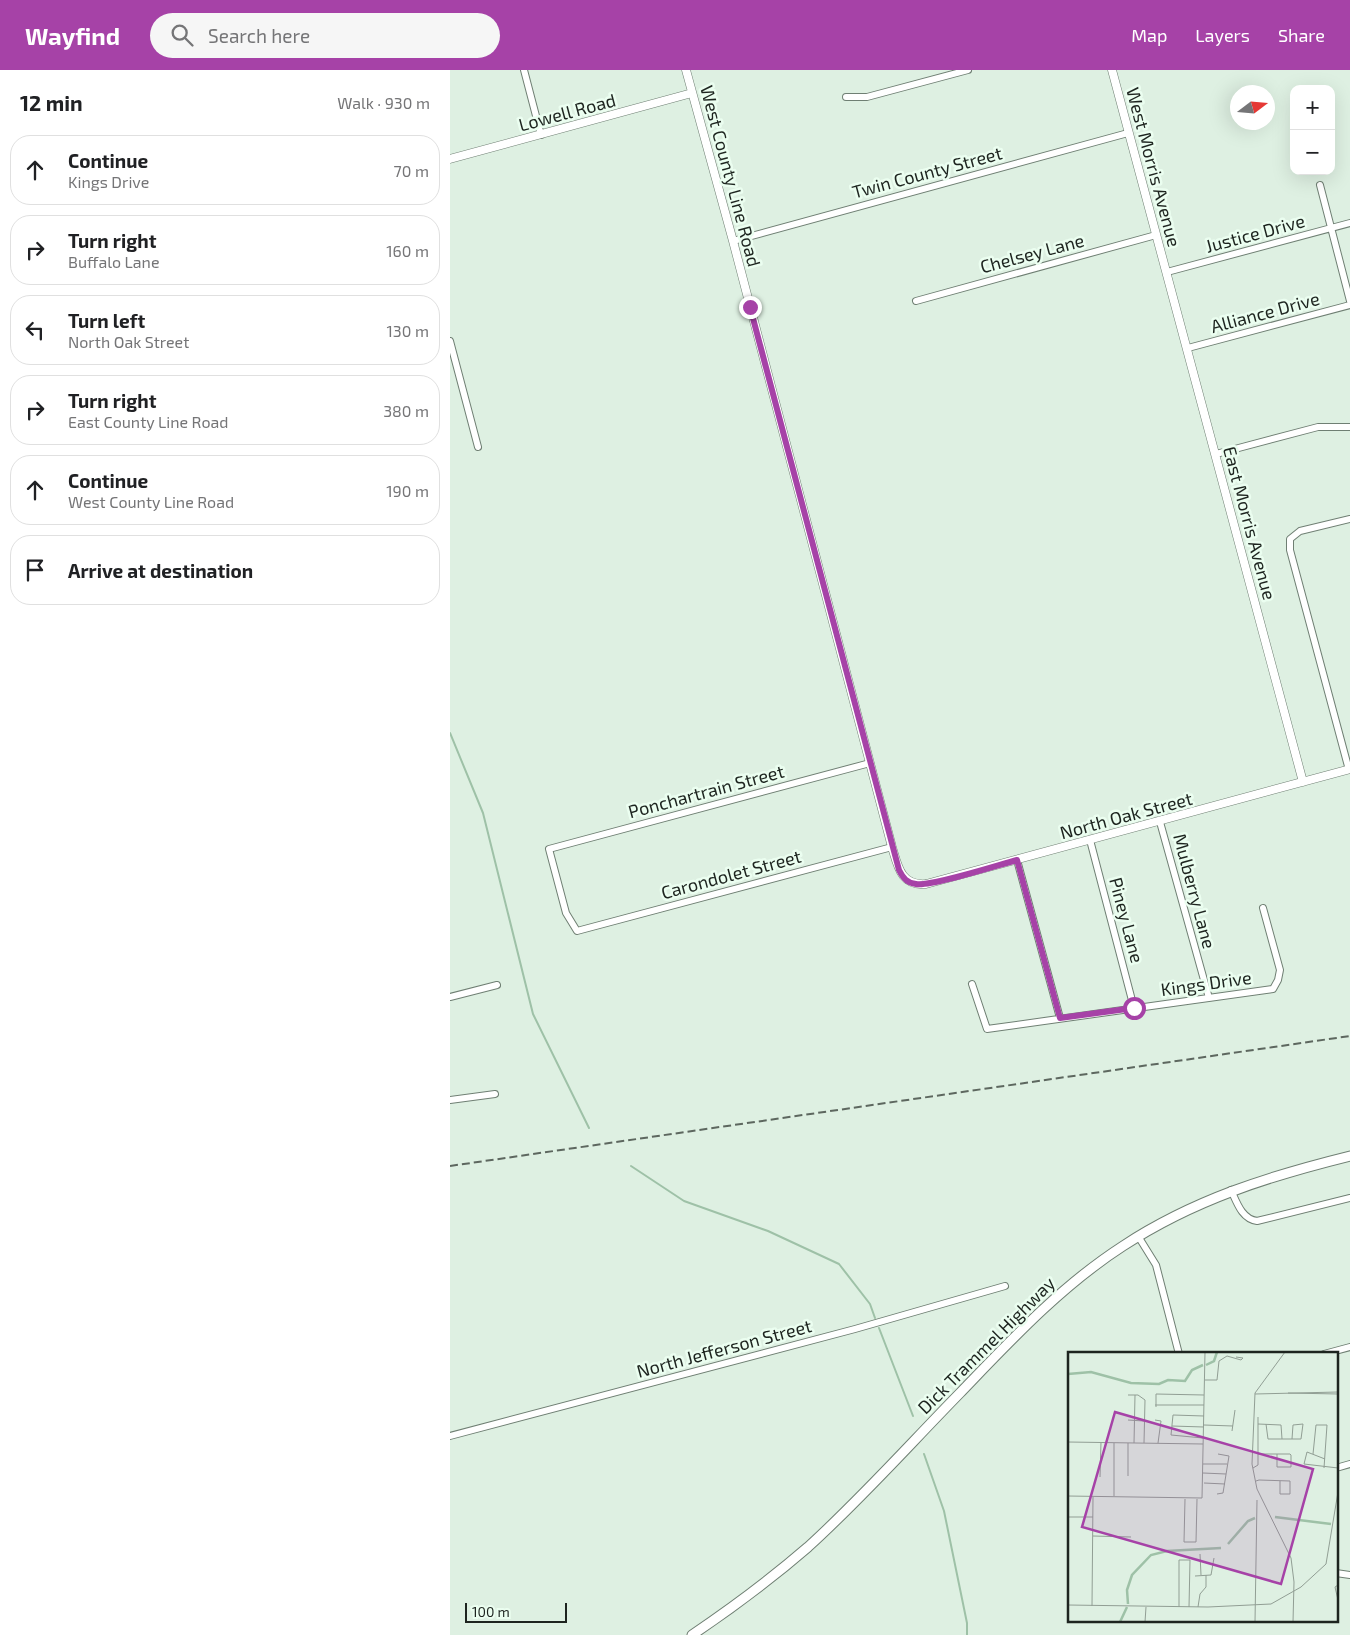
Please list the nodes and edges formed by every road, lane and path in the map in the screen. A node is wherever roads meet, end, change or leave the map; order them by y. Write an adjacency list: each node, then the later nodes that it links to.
1 (524, 70): 8 (street)
2 (686, 70): 5 (street, West County Line Road)
3 (968, 70): 6 (street)
4 (1112, 70): 7 (street, West Morris Avenue)
5 (692, 93): 8 (street, Lowell Road); 14 (street, West County Line Road)
6 (846, 97)
7 (1128, 133): 13 (street, West Morris Avenue); 14 (street, Twin County Street)
8 (541, 135): 9 (street, Lowell Road)
9 (450, 159)
10 (1320, 185): 12 (street)
11 (1350, 223): 12 (street, Justice Drive)
12 (1331, 228): 15 (street, Justice Drive); 17 (street)
13 (1156, 235): 15 (street, West Morris Avenue); 16 (street, Chelsey Lane)
14 (733, 241): 24 (street, West County Line Road)
15 (1167, 272): 19 (street, East Morris Avenue)
16 (916, 300)
17 (1350, 303): 19 (street, Alliance Drive)
18 (450, 341): 21 (street)
19 (1188, 348): 22 (street, East Morris Avenue)
20 (1350, 427): 22 (street)
21 (478, 447)
22 (1216, 454): 26 (street, East Morris Avenue)
23 (1350, 519): 25 (street)
24 (870, 763): 29 (street, West County Line Road); 33 (street, Ponchartrain Street)
25 (1349, 769): 26 (street, North Oak Street)
26 (1303, 782): 27 (street, North Oak Street)
27 (1160, 822): 28 (street, North Oak Street); 37 (street, Mulberry Lane)
28 (1090, 840): 30 (street, North Oak Street); 38 (street, Piney Lane)
29 (892, 847): 31 (street, West County Line Road); 33 (street, Carondolet Street)
30 (1017, 860): 31 (street, North Oak Street); 39 (street)
31 (910, 883)
32 (1263, 908): 37 (street, Kings Drive)
33 (577, 931)
34 (972, 984): 39 (street, Kings Drive)
35 (497, 985): 36 (street)
36 (450, 997)
37 (1209, 998): 38 (street, Kings Drive)
38 (1134, 1008): 39 (street, Kings Drive)
39 (1060, 1018)
40 (495, 1094): 41 (street)
41 (450, 1100)
42 (1350, 1156): 43 (main road, Dick Trammel Highway)
43 (1231, 1190): 44 (street); 45 (main road, Dick Trammel Highway)
44 (1350, 1200)
45 (1138, 1236): 48 (street); 51 (main road, Dick Trammel Highway)
46 (1005, 1286): 50 (street, North Jefferson Street)
47 (1350, 1347): 49 (street)
48 (1178, 1352)
49 (1331, 1352)
50 (450, 1436)
51 (692, 1635)

